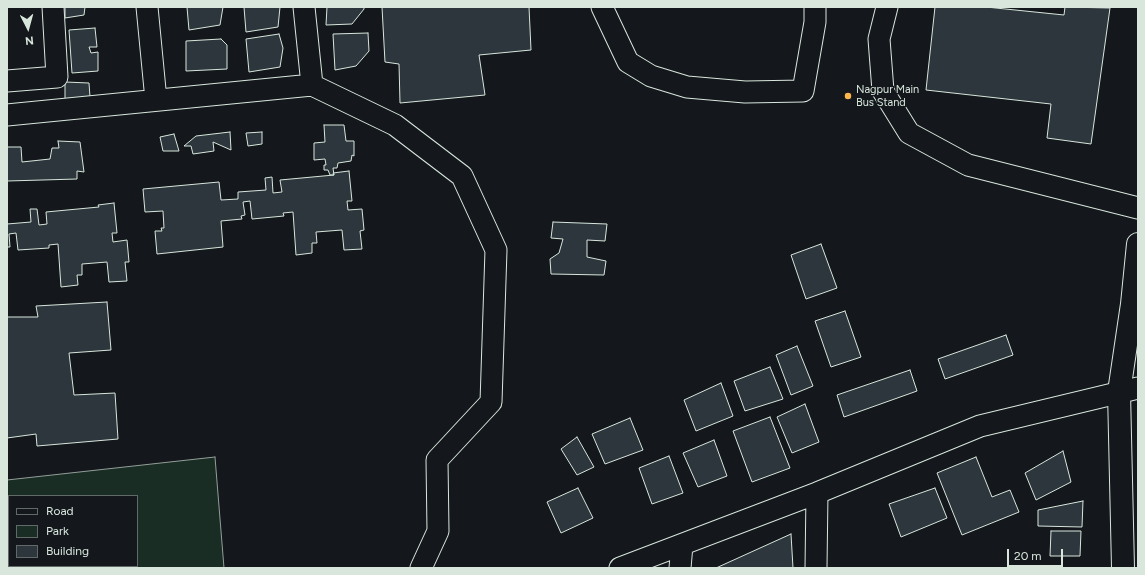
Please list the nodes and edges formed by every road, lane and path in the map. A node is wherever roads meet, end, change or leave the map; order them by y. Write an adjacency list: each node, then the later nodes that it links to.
1 (53, 7): 7 (street)
2 (147, 7): 9 (street)
3 (304, 7): 8 (street)
4 (602, 7): 5 (street)
5 (815, 7)
6 (887, 7): 11 (street)
7 (7, 81)
8 (312, 85): 9 (street); 16 (street)
9 (156, 100): 10 (street)
10 (7, 115)
11 (1138, 208)
12 (1138, 244): 13 (main road)
13 (1128, 390): 14 (street); 20 (main road)
14 (817, 493): 15 (street); 19 (street)
15 (682, 545): 17 (street); 18 (street)
16 (421, 568)
17 (620, 568)
18 (680, 568)
19 (816, 568)
20 (1123, 568)

